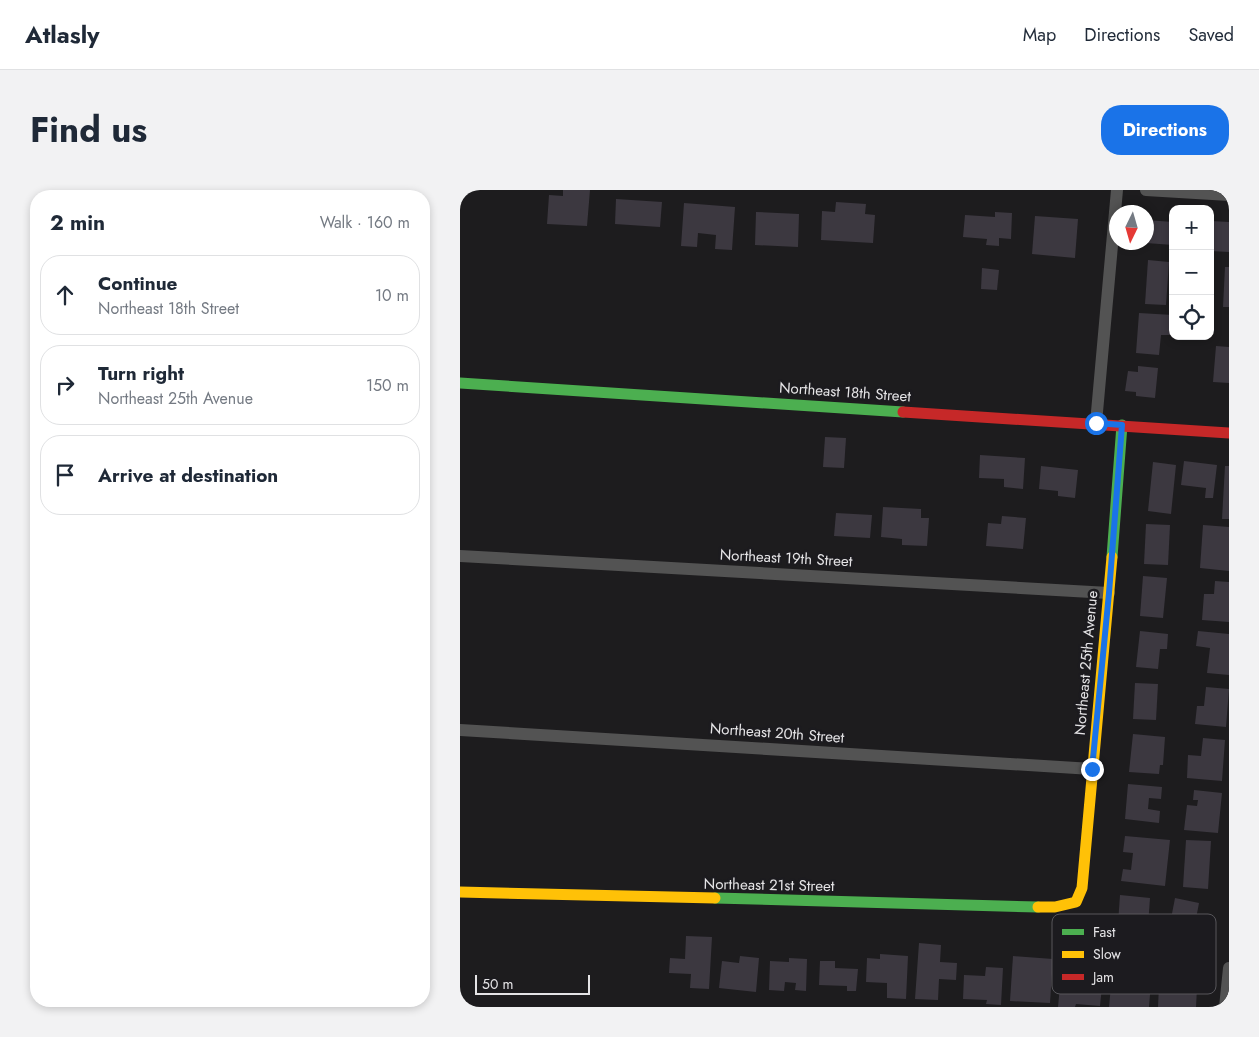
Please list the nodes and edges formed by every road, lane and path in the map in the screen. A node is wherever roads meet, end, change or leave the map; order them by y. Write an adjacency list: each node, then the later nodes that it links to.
1 (1117, 190): 5 (street)
2 (1146, 190): 3 (street)
3 (1229, 195)
4 (460, 383): 5 (street, Northeast 18th Street)
5 (1096, 423): 6 (street, Northeast 18th Street)
6 (1122, 425): 7 (street, Northeast 18th Street); 9 (street, Northeast 25th Avenue)
7 (1229, 433)
8 (460, 556): 9 (street, Northeast 19th Street)
9 (1109, 593): 11 (street, Northeast 25th Avenue)
10 (460, 730): 11 (street, Northeast 20th Street)
11 (1092, 769): 13 (street, Northeast 25th Avenue)
12 (460, 892): 13 (street, Northeast 21st Street)
13 (1076, 902)
14 (1229, 968): 15 (street)
15 (1225, 1007)

